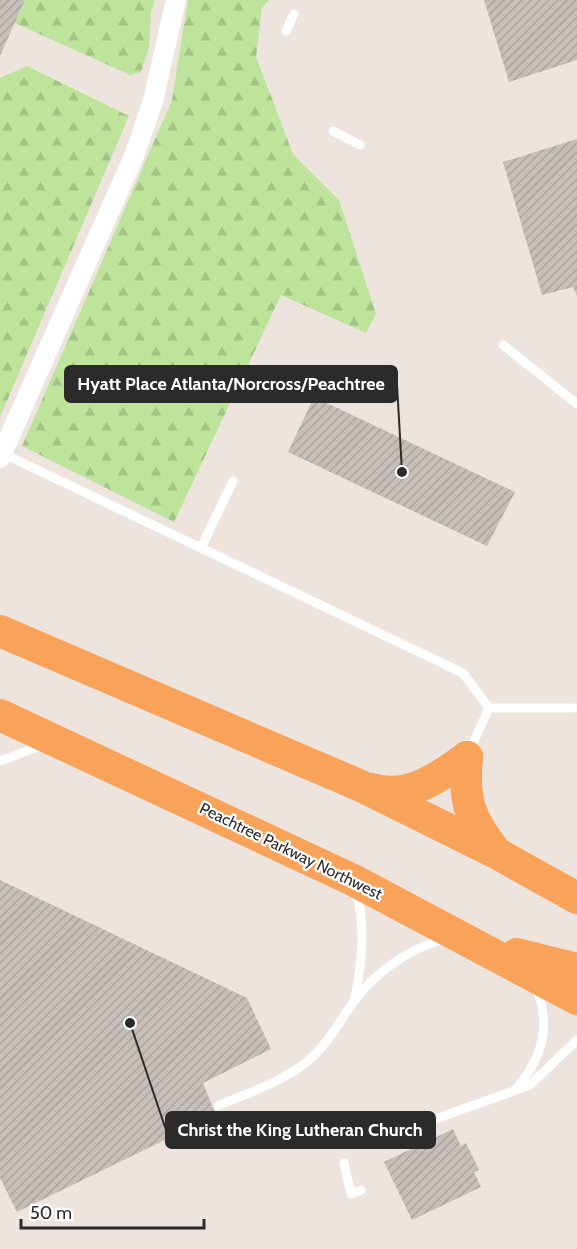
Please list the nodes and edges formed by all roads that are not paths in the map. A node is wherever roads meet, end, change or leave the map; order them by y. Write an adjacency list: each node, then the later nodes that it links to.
1 (176, 0): 8 (street)
2 (294, 14): 3 (lane)
3 (286, 31)
4 (333, 131): 5 (lane)
5 (360, 145)
6 (503, 345): 7 (lane)
7 (577, 404)
8 (1, 456): 10 (lane)
9 (234, 481): 10 (lane)
10 (201, 548): 13 (lane)
11 (0, 614): 12 (highway)
12 (10, 636): 19 (highway)
13 (489, 708): 14 (lane); 17 (lane)
14 (574, 708)
15 (0, 715): 16 (highway, Peachtree Parkway Northwest)
16 (59, 741): 18 (lane); 21 (highway, Peachtree Parkway Northwest)
17 (467, 757): 19 (highway); 20 (highway)
18 (0, 761)
19 (361, 786): 20 (highway)
20 (498, 854): 22 (highway)
21 (353, 880): 23 (highway, Peachtree Parkway Northwest); 27 (lane)
22 (577, 897)
23 (471, 942): 24 (highway); 25 (highway, Peachtree Parkway Northwest); 27 (lane)
24 (577, 969)
25 (530, 974): 26 (highway, Peachtree Parkway Northwest); 29 (lane)
26 (577, 999)
27 (355, 1000): 30 (lane)
28 (577, 1040): 29 (lane)
29 (517, 1088): 31 (lane)
30 (218, 1106)
31 (438, 1118)
32 (344, 1163): 33 (lane)
33 (361, 1190)

